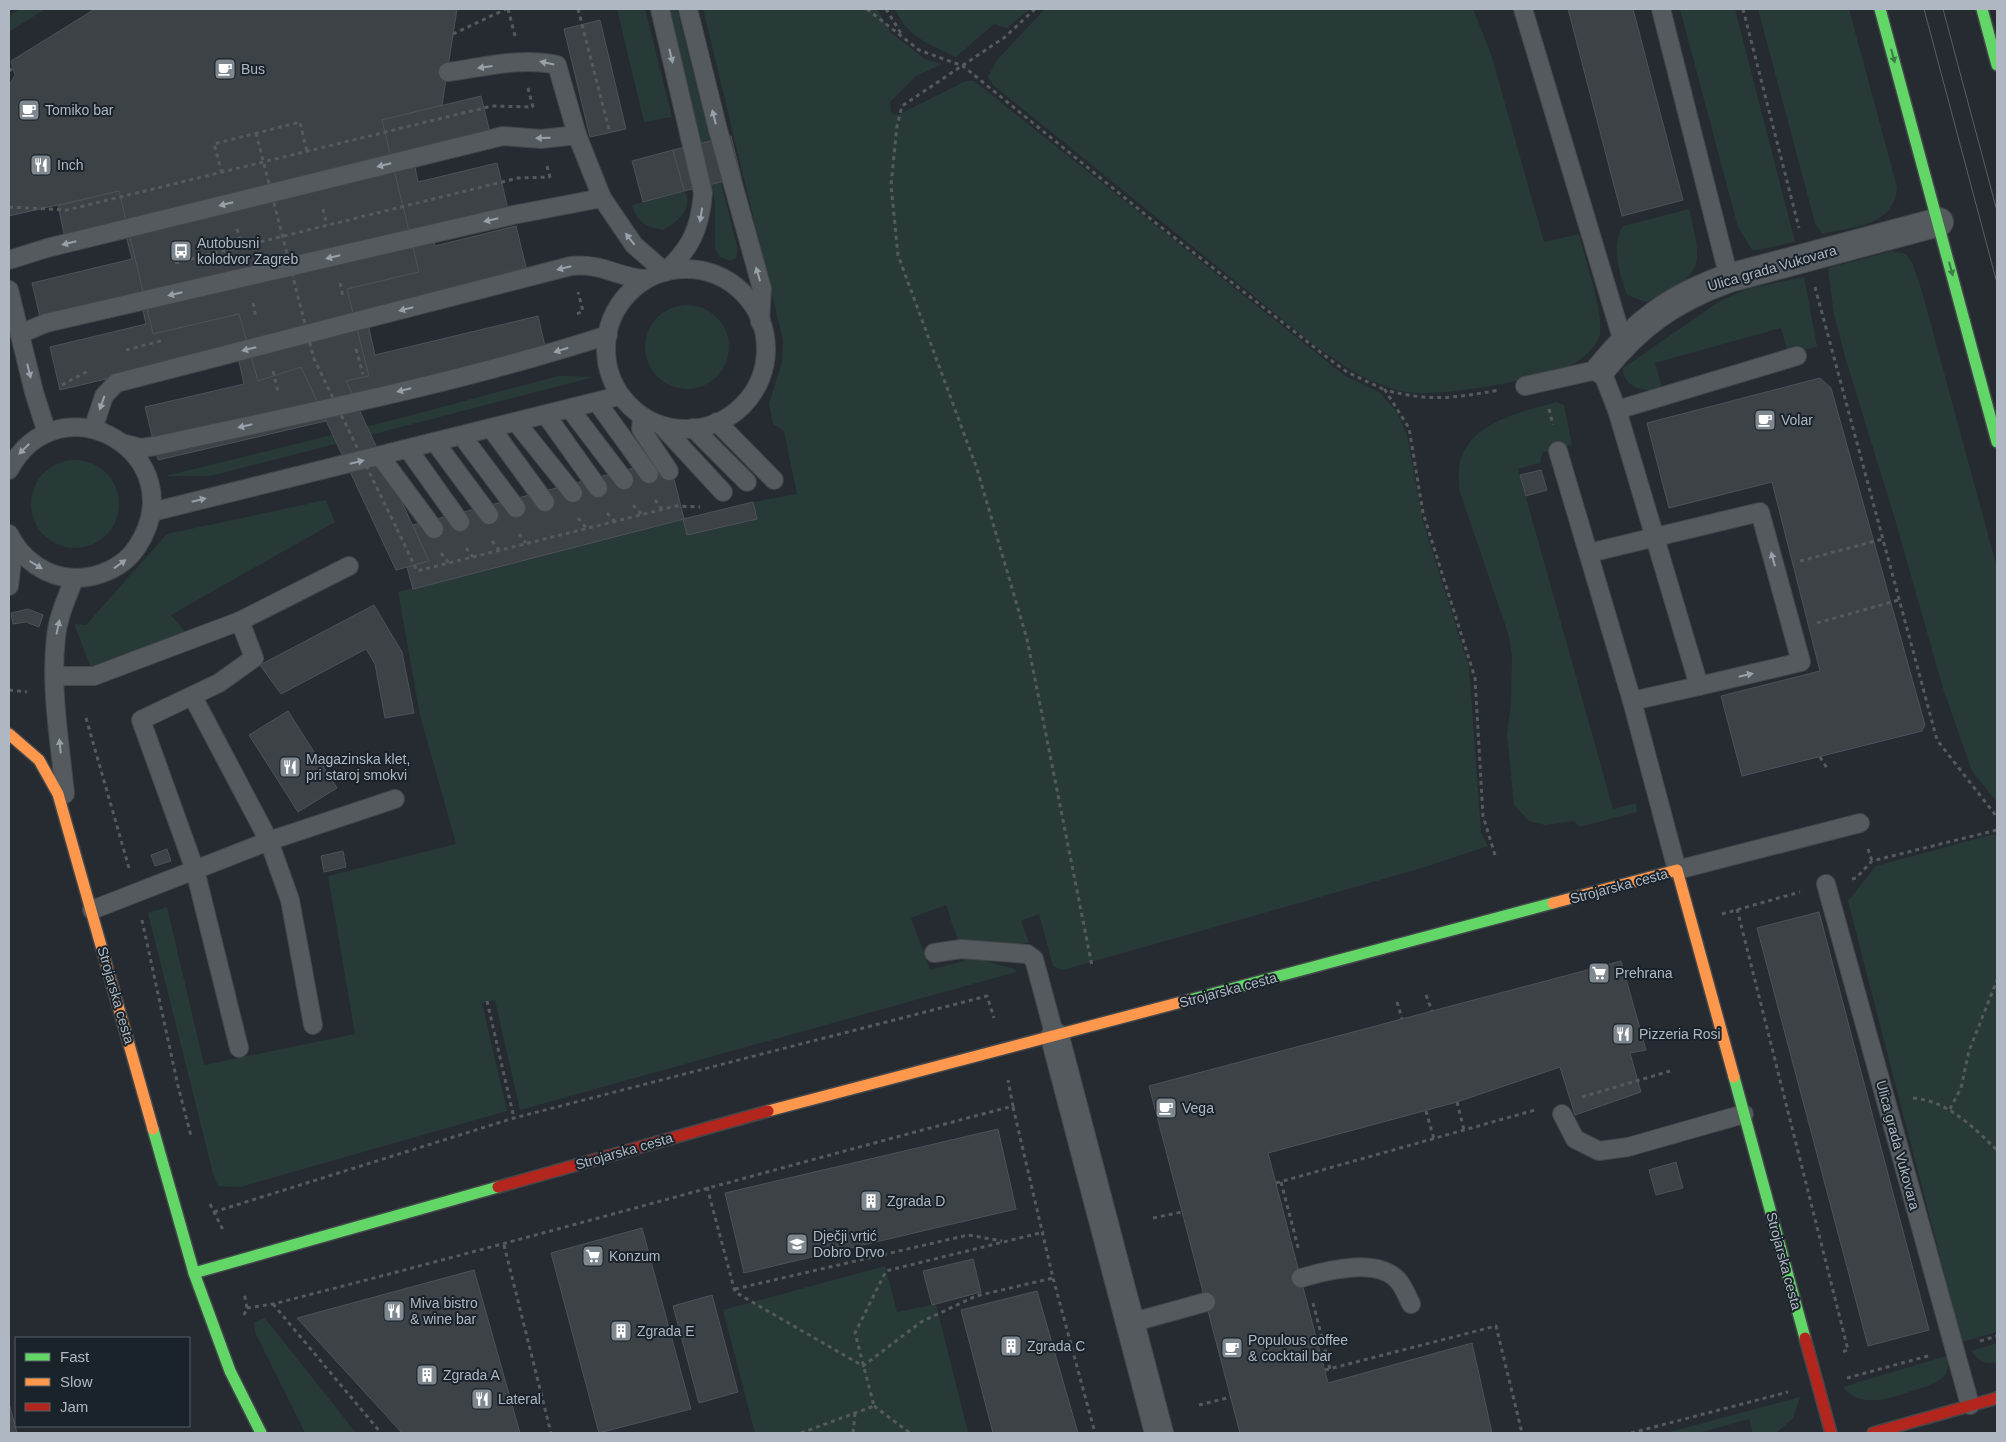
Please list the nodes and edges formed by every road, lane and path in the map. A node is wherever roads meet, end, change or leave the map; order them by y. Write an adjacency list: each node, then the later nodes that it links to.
1 (506, 9): 13 (path)
2 (578, 9): 22 (path)
3 (660, 9): 33 (lane, one-way to 33)
4 (688, 9): 38 (lane, one-way to 4)
5 (866, 9): 14 (path)
6 (886, 9): 14 (path)
7 (1035, 9): 16 (path)
8 (1524, 9): 41 (lane)
9 (1660, 9): 34 (lane)
10 (1743, 9): 30 (path)
11 (1880, 9): 29 (street, one-way to 29)
12 (1982, 9): 15 (street)
13 (453, 34)
14 (906, 40): 16 (path)
15 (1997, 65)
16 (964, 66): 49 (path); 123 (path)
17 (13, 68): 18 (path)
18 (9, 71)
19 (448, 72): 23 (lane, one-way to 19)
20 (533, 106): 24 (path)
21 (256, 133): 24 (path); 25 (path); 81 (path, bridge)
22 (610, 133)
23 (577, 135): 27 (lane); 31 (lane, one-way to 31)
24 (307, 152): 25 (path)
25 (222, 173): 28 (path)
26 (550, 177): 32 (path)
27 (602, 198): 33 (lane, one-way to 27); 39 (lane, one-way to 39)
28 (9, 207)
29 (1939, 222): 34 (street, Ulica grada Vukovara); 66 (street, one-way to 66)
30 (1800, 231)
31 (9, 260)
32 (166, 265)
33 (665, 272): 35 (lane); 38 (lane)
34 (1729, 278): 41 (street, Ulica grada Vukovara)
35 (645, 279): 40 (lane); 60 (lane, one-way to 60)
36 (1814, 281): 88 (path)
37 (9, 290): 39 (lane)
38 (760, 322): 58 (lane)
39 (20, 334): 63 (lane, one-way to 63)
40 (608, 335): 51 (lane); 67 (lane, one-way to 67)
41 (1623, 342): 45 (street, Ulica grada Vukovara)
42 (356, 348): 46 (path)
43 (1797, 356): 54 (lane)
44 (273, 369): 50 (path)
45 (1601, 369): 47 (lane); 54 (lane)
46 (365, 382)
47 (1543, 382): 48 (lane); 69 (path)
48 (1525, 386): 49 (path)
49 (1385, 390): 114 (path)
50 (279, 394)
51 (620, 396): 52 (lane); 56 (lane)
52 (597, 402): 53 (lane); 73 (lane)
53 (570, 409): 55 (lane); 74 (lane)
54 (1617, 410): 87 (lane)
55 (546, 415): 57 (lane); 77 (lane)
56 (642, 418): 59 (lane); 72 (lane)
57 (516, 422): 61 (lane); 79 (lane)
58 (717, 422): 62 (lane); 75 (lane)
59 (663, 427): 62 (lane); 78 (lane)
60 (93, 428): 63 (lane); 67 (lane)
61 (491, 428): 64 (lane); 80 (lane)
62 (693, 428): 76 (lane)
63 (46, 433): 71 (lane, one-way to 71)
64 (462, 436): 65 (lane); 82 (lane)
65 (435, 442): 68 (lane); 84 (lane)
66 (1997, 442)
67 (125, 444): 83 (lane)
68 (408, 449): 70 (lane); 85 (lane)
69 (1558, 450): 90 (lane)
70 (380, 456): 83 (lane, one-way to 70); 86 (lane)
71 (9, 470)
72 (669, 471)
73 (649, 474)
74 (624, 480)
75 (774, 480)
76 (747, 482)
77 (598, 488)
78 (723, 492)
79 (573, 493)
80 (545, 502)
81 (705, 507)
82 (516, 508)
83 (152, 512): 93 (lane, one-way to 83)
84 (489, 515)
85 (460, 522)
86 (434, 529)
87 (1654, 537): 90 (lane); 92 (lane, one-way to 87); 99 (lane)
88 (1883, 539): 92 (path); 95 (path)
89 (11, 540): 93 (lane, one-way to 93); 94 (lane)
90 (1589, 553): 103 (lane)
91 (349, 566): 96 (lane)
92 (1775, 568): 97 (lane)
93 (74, 578): 98 (lane, one-way to 93)
94 (9, 586)
95 (1899, 600): 97 (path); 109 (path)
96 (240, 621): 98 (lane); 102 (lane)
97 (1792, 630): 99 (lane, one-way to 97)
98 (55, 676): 111 (lane, one-way to 98)
99 (1699, 686): 103 (lane)
100 (9, 690): 101 (path)
101 (27, 692)
102 (193, 697): 113 (lane); 115 (lane)
103 (1632, 701): 116 (lane)
104 (86, 716): 118 (path)
105 (9, 734): 111 (street, Strojarska cesta)
106 (1820, 757): 107 (path)
107 (1827, 768)
108 (395, 799): 113 (lane)
109 (1997, 817)
110 (1860, 823): 116 (lane)
111 (69, 829): 120 (street, Strojarska cesta)
112 (1997, 830): 117 (path)
113 (269, 841): 115 (lane); 130 (lane)
114 (1495, 855)
115 (195, 870): 118 (lane); 133 (lane)
116 (1677, 870): 132 (street, Strojarska cesta); 144 (street, Strojarska cesta)
117 (1826, 884): 119 (path); 136 (lane, Ulica grada Vukovara)
118 (136, 893): 120 (lane); 148 (path)
119 (1737, 909): 121 (path); 169 (path)
120 (92, 910): 160 (street, Strojarska cesta)
121 (1713, 916)
122 (934, 952): 132 (lane)
123 (1092, 966)
124 (1997, 980): 141 (path)
125 (1426, 994): 128 (path)
126 (487, 1001): 145 (path)
127 (1397, 1002): 129 (path)
128 (1432, 1011)
129 (1402, 1019)
130 (313, 1025)
131 (996, 1027): 145 (path)
132 (1055, 1037): 160 (street, Strojarska cesta); 168 (street)
133 (239, 1048)
134 (1670, 1071): 137 (path)
135 (1007, 1073): 139 (path)
136 (1885, 1097): 141 (path); 179 (lane, Ulica grada Vukovara)
137 (1576, 1098)
138 (1457, 1102): 146 (path)
139 (1013, 1106): 151 (path); 156 (path)
140 (1539, 1109): 146 (path)
141 (1950, 1109): 149 (path)
142 (1426, 1110): 147 (path)
143 (1562, 1114): 144 (lane)
144 (1744, 1114): 192 (street, Strojarska cesta)
145 (514, 1118): 153 (path)
146 (1464, 1130): 147 (path)
147 (1434, 1139): 150 (path)
148 (193, 1141)
149 (1997, 1150)
150 (1276, 1183)
151 (707, 1187): 159 (path); 163 (path)
152 (209, 1203): 153 (path)
153 (214, 1212): 157 (path)
154 (1182, 1212): 155 (path)
155 (1153, 1218)
156 (1044, 1232): 158 (path); 161 (path)
157 (227, 1239)
158 (1005, 1241): 163 (path); 171 (path)
159 (504, 1245): 165 (path); 184 (path)
160 (194, 1273): 182 (street, Strojarska cesta)
161 (1053, 1278): 171 (path); 188 (path)
162 (1301, 1278): 166 (lane)
163 (735, 1289): 171 (path)
164 (1206, 1302): 168 (lane)
165 (273, 1304): 167 (path); 183 (path)
166 (1411, 1304)
167 (247, 1308)
168 (1130, 1323): 189 (street)
169 (1837, 1354)
170 (1936, 1354): 173 (path)
171 (863, 1366): 178 (path)
172 (1325, 1370): 190 (path)
173 (1842, 1370)
174 (1792, 1391): 191 (path)
175 (1231, 1397): 177 (path)
176 (1997, 1398): 179 (street)
177 (1199, 1404)
178 (874, 1406): 180 (path); 187 (path)
179 (1970, 1406): 181 (street)
180 (855, 1414): 185 (path); 186 (path)
181 (1904, 1429): 193 (street)
182 (261, 1433)
183 (381, 1433)
184 (551, 1433)
185 (801, 1433)
186 (853, 1433)
187 (910, 1433)
188 (1095, 1433)
189 (1159, 1433)
190 (1522, 1433)
191 (1631, 1433)
192 (1831, 1433)
193 (1873, 1433)

